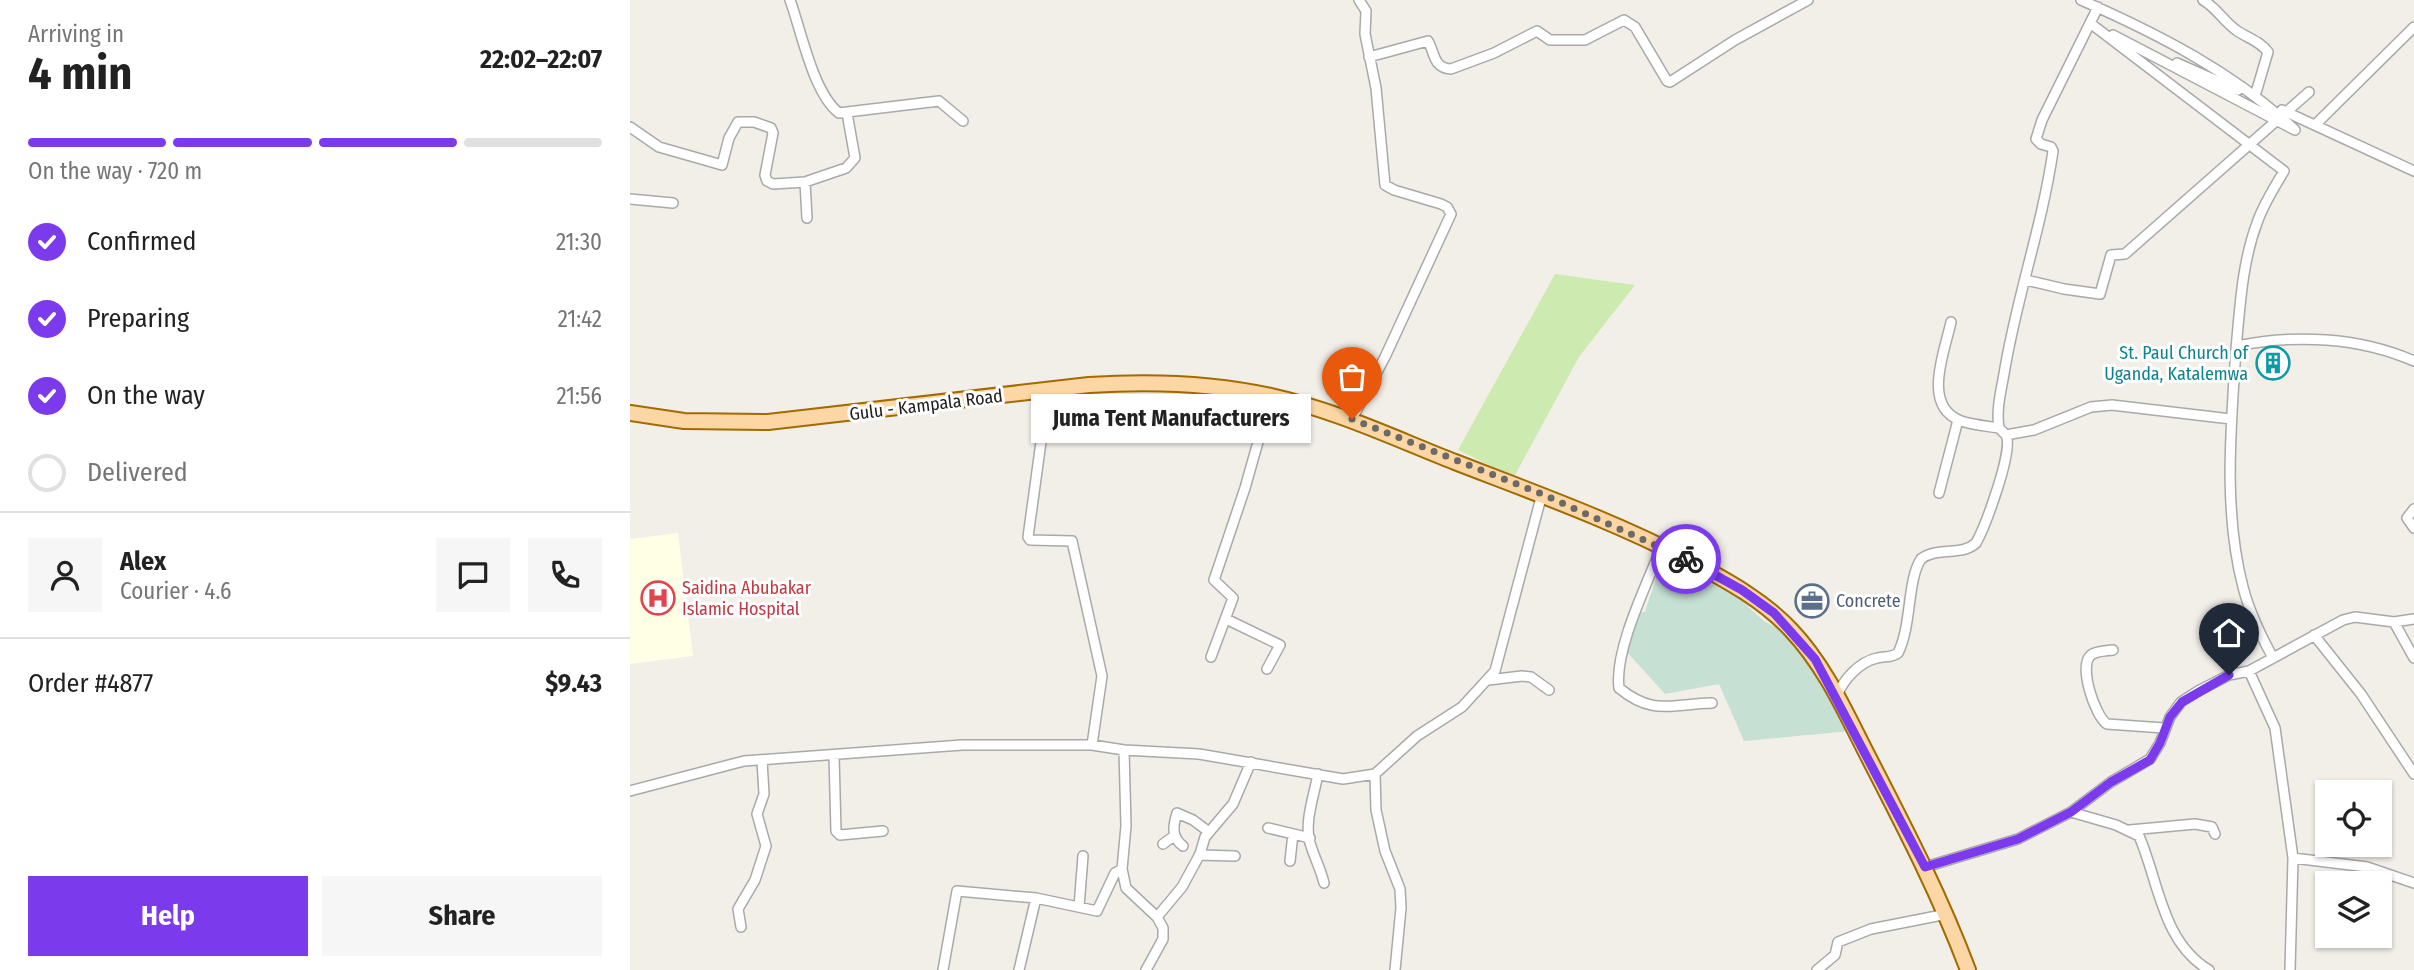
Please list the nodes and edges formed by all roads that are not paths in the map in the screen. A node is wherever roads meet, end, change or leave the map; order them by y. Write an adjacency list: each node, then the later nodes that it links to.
1 (790, 0): 12 (street)
2 (1359, 0): 9 (street)
3 (1808, 0): 9 (street)
4 (2081, 0): 6 (street)
5 (2203, 0): 11 (street)
6 (2098, 7): 7 (street); 11 (street)
7 (2090, 23): 11 (street); 14 (street); 21 (street); 23 (street)
8 (2414, 27): 14 (street)
9 (1369, 57): 28 (street)
10 (2309, 92): 21 (street)
11 (2255, 96)
12 (847, 113): 13 (street); 17 (street)
13 (963, 121)
14 (2315, 125): 16 (street)
15 (630, 127): 17 (street)
16 (2414, 171)
17 (805, 182): 20 (street)
18 (630, 199): 19 (street)
19 (673, 203)
20 (807, 218)
21 (2026, 280): 31 (street)
22 (1951, 322): 30 (street)
23 (2237, 346): 24 (street); 29 (street)
24 (2414, 361)
25 (1048, 391): 26 (main road, Gulu - Kampala Road); 27 (main road, Gulu - Kampala Road); 52 (street)
26 (1271, 396): 28 (main road, Gulu - Kampala Road); 38 (street)
27 (630, 413)
28 (1352, 419): 33 (main road, Gulu - Kampala Road)
29 (2231, 419): 31 (street); 42 (street)
30 (1958, 420): 31 (street); 32 (street)
31 (2003, 431): 49 (street)
32 (1939, 493)
33 (1542, 494): 36 (main road, Gulu - Kampala Road); 47 (street)
34 (2414, 509): 35 (street)
35 (2414, 527)
36 (1662, 546): 49 (main road, Gulu - Kampala Road); 50 (street)
37 (2414, 618): 39 (street)
38 (1226, 619): 43 (street); 45 (street)
39 (2394, 622): 40 (street); 44 (street)
40 (2314, 635): 42 (street); 59 (street)
41 (2113, 650): 51 (street)
42 (2272, 656): 46 (street)
43 (1211, 657)
44 (2414, 658)
45 (1267, 669)
46 (2249, 671): 51 (street); 75 (street)
47 (1488, 680): 48 (street); 58 (street)
48 (1549, 690)
49 (1837, 696): 77 (main road, Gulu - Kampala Road)
50 (1712, 703)
51 (2164, 728): 61 (street)
52 (1092, 745): 53 (street); 54 (street)
53 (1124, 750): 56 (street); 78 (street)
54 (834, 756): 55 (street); 64 (street)
55 (762, 760): 60 (street); 85 (street)
56 (1251, 762): 57 (street); 65 (street)
57 (1318, 774): 58 (street); 69 (street)
58 (1375, 774): 89 (street)
59 (2414, 774)
60 (630, 791)
61 (2071, 812): 63 (street); 77 (street)
62 (1268, 828): 66 (street)
63 (2128, 830): 67 (street); 92 (street)
64 (883, 831)
65 (1209, 832): 68 (street); 72 (street)
66 (1293, 834): 69 (street); 76 (street)
67 (2215, 834)
68 (1174, 836): 70 (street); 71 (street)
69 (1310, 838): 79 (street)
70 (1163, 844)
71 (1183, 846)
72 (1199, 855): 74 (street); 84 (street)
73 (1083, 856): 82 (street)
74 (1235, 856)
75 (2293, 858): 80 (street); 93 (street)
76 (1290, 861)
77 (1925, 867): 83 (main road, Gulu - Kampala Road)
78 (1122, 869): 82 (street); 84 (street)
79 (1324, 883)
80 (2414, 883)
81 (1036, 898): 82 (street); 86 (street); 87 (street)
82 (1079, 907)
83 (1947, 914): 90 (street); 91 (main road, Gulu - Kampala Road)
84 (1157, 917): 88 (street)
85 (741, 927)
86 (943, 970)
87 (1019, 970)
88 (1146, 970)
89 (1395, 970)
90 (1817, 970)
91 (1968, 970)
92 (2209, 970)
93 (2290, 970)

